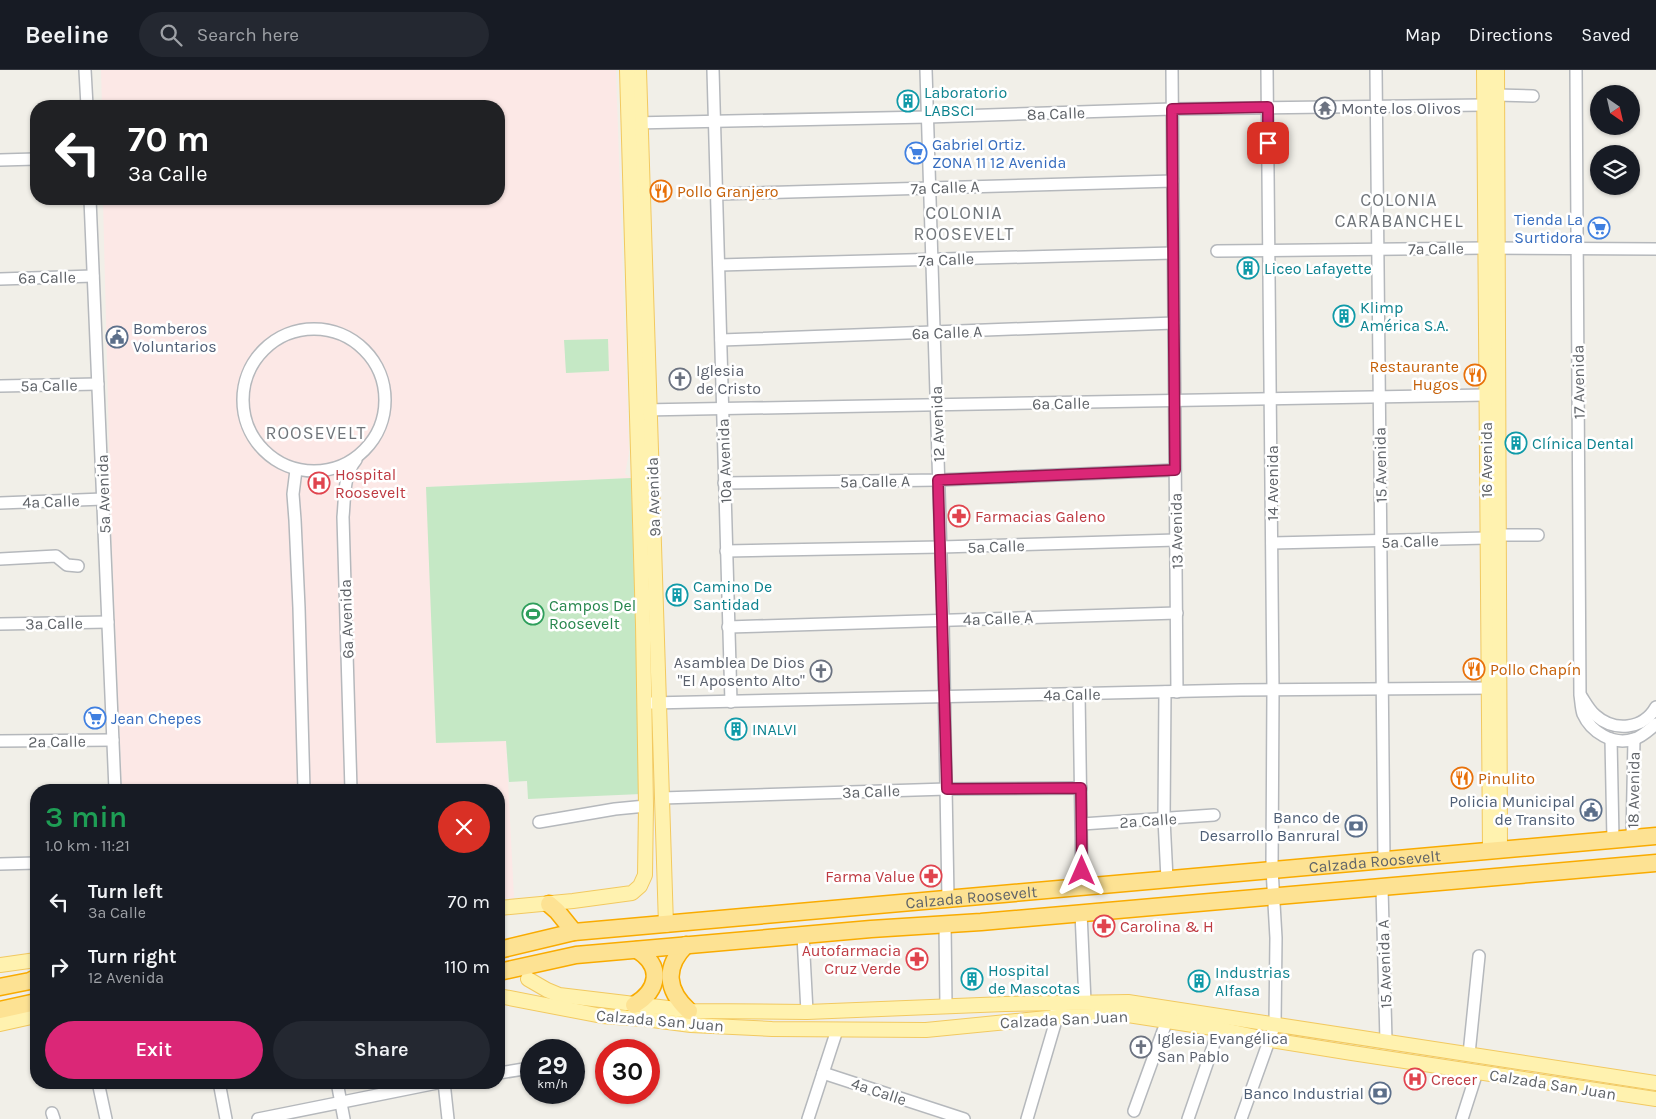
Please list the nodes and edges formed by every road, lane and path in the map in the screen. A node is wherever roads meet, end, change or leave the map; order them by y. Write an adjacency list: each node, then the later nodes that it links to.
1 (85, 70): 14 (street)
2 (627, 70): 21 (main road, 9a Avenida)
3 (639, 70): 21 (main road, 9a Avenida)
4 (713, 70): 20 (street, 10a Avenida)
5 (926, 70): 19 (street, 12 Avenida)
6 (1172, 70): 18 (street, 13 Avenida)
7 (1267, 70): 16 (street, 14 Avenida)
8 (1376, 70): 17 (street, 15 Avenida)
9 (1484, 70): 15 (main road, 16 Avenida)
10 (1496, 70): 12 (main road, 16 Avenida)
11 (1576, 70): 29 (street, 17 Avenida)
12 (1497, 95): 13 (street); 28 (main road, 16 Avenida)
13 (1533, 96)
14 (87, 100)
15 (1484, 105): 17 (street, 8a Calle); 28 (main road, 16 Avenida)
16 (1268, 107): 17 (street, 8a Calle); 18 (street, 8a Calle); 32 (street, 14 Avenida)
17 (1376, 107): 30 (street, 15 Avenida)
18 (1172, 109): 19 (street, 8a Calle); 24 (street, 13 Avenida)
19 (928, 117): 20 (street, 8a Calle); 25 (street, 12 Avenida)
20 (714, 121): 21 (street, 8a Calle); 26 (street, 10a Avenida)
21 (635, 123): 50 (main road, 9a Avenida)
22 (30, 159): 23 (street)
23 (0, 160)
24 (1173, 181): 25 (street, 7a Calle A); 34 (street, 13 Avenida)
25 (930, 188): 26 (street, 7a Calle A); 35 (street, 12 Avenida)
26 (716, 194): 36 (street, 10a Avenida)
27 (90, 205): 37 (street, 5a Avenida)
28 (1492, 248): 29 (street, 7a Calle); 30 (street, 7a Calle); 44 (main road, 16 Avenida); 59 (main road, 16 Avenida)
29 (1576, 248): 31 (street, 7a Calle); 78 (street, 17 Avenida)
30 (1377, 249): 32 (street, 7a Calle); 45 (street, 15 Avenida)
31 (1656, 249)
32 (1270, 250): 33 (street, 7a Calle); 46 (street, 14 Avenida)
33 (1217, 252)
34 (1173, 253): 35 (street, 7a Calle); 39 (street, 13 Avenida)
35 (932, 259): 36 (street, 7a Calle); 40 (street, 12 Avenida)
36 (718, 265): 41 (street, 10a Avenida)
37 (93, 276): 38 (street, 6a Calle); 42 (street, 5a Avenida)
38 (0, 279)
39 (1174, 323): 40 (street, 6a Calle A); 47 (street, 13 Avenida)
40 (934, 332): 41 (street, 6a Calle A); 48 (street, 12 Avenida)
41 (721, 340): 49 (street, 10a Avenida)
42 (98, 384): 43 (street, 5a Calle); 56 (street, 5a Avenida)
43 (0, 386)
44 (1486, 395): 45 (street, 6a Calle); 59 (main road, 16 Avenida)
45 (1379, 397): 46 (street, 6a Calle); 61 (street, 15 Avenida)
46 (1272, 399): 47 (street, 6a Calle); 62 (street, 14 Avenida)
47 (1175, 401): 48 (street, 6a Calle); 53 (street, 13 Avenida)
48 (936, 405): 49 (street, 6a Calle); 54 (street, 12 Avenida)
49 (722, 409): 50 (street, 6a Calle); 55 (street, 10a Avenida)
50 (643, 410): 81 (main road, 9a Avenida); 82 (main road, 9a Avenida)
51 (362, 454): 52 (street); 52 (street); 91 (street, 6a Avenida)
52 (296, 470): 90 (street)
53 (1175, 470): 54 (street, 5a Calle A); 60 (street, 13 Avenida)
54 (938, 480): 55 (street, 5a Calle A); 63 (street, 12 Avenida)
55 (724, 482): 64 (street, 10a Avenida)
56 (103, 499): 57 (street, 4a Calle); 69 (street, 5a Avenida)
57 (0, 503)
58 (1538, 536): 59 (street, 5a Calle)
59 (1493, 537): 61 (street, 5a Calle); 72 (main road, 16 Avenida)
60 (1176, 540): 63 (street, 5a Calle); 67 (street, 13 Avenida)
61 (1380, 542): 62 (street, 5a Calle); 73 (street, 15 Avenida)
62 (1272, 543): 74 (street, 14 Avenida)
63 (940, 547): 64 (street, 5a Calle); 68 (street, 12 Avenida)
64 (726, 551): 71 (street, 10a Avenida)
65 (0, 559): 66 (street)
66 (78, 566)
67 (1177, 613): 68 (street, 4a Calle A); 76 (street, 13 Avenida)
68 (943, 620): 71 (street, 4a Calle A); 79 (street, 12 Avenida)
69 (108, 622): 70 (street, 3a Calle); 87 (street, 5a Avenida)
70 (0, 624)
71 (728, 627): 80 (street, 10a Avenida)
72 (1494, 688): 73 (street, 4a Calle); 103 (main road, 16 Avenida)
73 (1382, 689): 74 (street, 4a Calle); 104 (street, 15 Avenida)
74 (1273, 690): 76 (street, 4a Calle); 108 (street, 14 Avenida)
75 (1165, 692): 76 (street, 4a Calle); 77 (street, 4a Calle); 97 (street)
76 (1177, 692)
77 (1079, 694): 79 (street, 4a Calle); 92 (street)
78 (1580, 695): 83 (street); 85 (street, 17 Avenida)
79 (944, 696): 80 (street, 4a Calle); 93 (street, 12 Avenida)
80 (731, 702): 82 (street, 4a Calle)
81 (644, 703): 82 (street, 4a Calle); 95 (main road, 9a Avenida)
82 (659, 703): 94 (main road, 9a Avenida)
83 (1656, 708)
84 (1656, 724): 86 (street, 18 Avenida)
85 (1611, 739): 86 (street); 102 (street)
86 (1634, 739): 101 (street, 18 Avenida)
87 (113, 740): 88 (street, 2a Calle); 89 (street, 5a Avenida)
88 (0, 741)
89 (115, 784)
90 (304, 784)
91 (351, 784)
92 (1081, 788): 93 (street, 3a Calle); 99 (street)
93 (947, 789): 94 (street, 3a Calle); 113 (street, 12 Avenida)
94 (662, 798): 117 (main road, 9a Avenida)
95 (646, 806): 98 (street); 114 (main road, 9a Avenida)
96 (1214, 815): 97 (street, 2a Calle)
97 (1164, 819): 99 (street, 2a Calle); 109 (street)
98 (539, 822)
99 (1082, 824): 110 (street)
100 (1656, 836): 101 (highway, Calzada Roosevelt)
101 (1632, 838): 102 (highway, Calzada Roosevelt)
102 (1613, 840): 103 (highway, Calzada Roosevelt)
103 (1496, 850): 104 (highway, Calzada Roosevelt)
104 (1384, 860): 108 (highway, Calzada Roosevelt)
105 (30, 863): 107 (street)
106 (1656, 863): 111 (highway, Calzada Roosevelt)
107 (0, 864)
108 (1272, 869): 109 (highway, Calzada Roosevelt); 112 (street, 14 Avenida)
109 (1167, 879): 110 (highway, Calzada Roosevelt)
110 (1082, 886): 113 (highway, Calzada Roosevelt)
111 (1382, 888): 112 (highway, Calzada Roosevelt); 153 (street, 15 Avenida A)
112 (1274, 896): 116 (highway, Calzada Roosevelt); 149 (street)
113 (948, 898): 117 (highway, Calzada Roosevelt)
114 (548, 904): 115 (main road); 119 (highway)
115 (505, 908)
116 (1081, 913): 118 (highway, Calzada Roosevelt); 136 (street)
117 (666, 924): 119 (highway, Calzada Roosevelt)
118 (945, 924): 120 (highway, Calzada Roosevelt); 140 (street)
119 (574, 932): 122 (highway, Calzada Roosevelt)
120 (803, 936): 121 (highway, Calzada Roosevelt); 144 (street)
121 (686, 945): 123 (highway, Calzada Roosevelt); 143 (highway)
122 (505, 949)
123 (637, 950): 127 (highway, Calzada Roosevelt); 139 (highway)
124 (1479, 956): 154 (street)
125 (30, 961): 126 (main road)
126 (0, 966)
127 (505, 971)
128 (30, 975): 129 (highway)
129 (0, 978)
130 (528, 979): 139 (main road, Calzada San Juan)
131 (30, 981): 132 (highway)
132 (0, 986)
133 (30, 989): 134 (main road)
134 (0, 994)
135 (505, 997): 145 (main road, Calzada San Juan)
136 (1085, 1002): 142 (main road, Calzada San Juan); 149 (main road, Calzada San Juan)
137 (30, 1003): 141 (highway)
138 (505, 1005): 145 (main road)
139 (634, 1005): 143 (main road, Calzada San Juan)
140 (946, 1006): 142 (main road, Calzada San Juan); 144 (main road, Calzada San Juan)
141 (0, 1010)
142 (1056, 1010): 147 (main road, Calzada San Juan); 151 (main road, Calzada San Juan); 175 (street)
143 (689, 1011): 144 (main road, Calzada San Juan)
144 (807, 1012)
145 (602, 1016): 151 (main road, Calzada San Juan)
146 (30, 1017): 148 (main road)
147 (1167, 1020): 150 (main road, Calzada San Juan); 167 (street)
148 (0, 1024)
149 (1275, 1024): 152 (street); 153 (main road, Calzada San Juan)
150 (1219, 1029): 152 (main road, Calzada San Juan); 176 (street)
151 (837, 1030): 158 (street)
152 (1270, 1040): 157 (main road, Calzada San Juan); 177 (street)
153 (1386, 1041): 154 (main road, Calzada San Juan)
154 (1469, 1054): 159 (main road, Calzada San Juan)
155 (520, 1070): 156 (street)
156 (505, 1072)
157 (1478, 1072): 165 (main road, Calzada San Juan); 178 (street)
158 (823, 1073): 173 (street); 174 (street, 4a Calle)
159 (1656, 1084)
160 (100, 1089): 168 (street)
161 (221, 1089): 169 (street)
162 (338, 1089): 166 (street)
163 (409, 1089): 166 (street)
164 (444, 1089): 172 (street)
165 (1656, 1099)
166 (341, 1103): 170 (street); 171 (street)
167 (1134, 1111)
168 (106, 1119)
169 (226, 1119)
170 (258, 1119)
171 (344, 1119)
172 (448, 1119)
173 (808, 1119)
174 (964, 1119)
175 (1027, 1119)
176 (1188, 1119)
177 (1241, 1119)
178 (1462, 1119)

